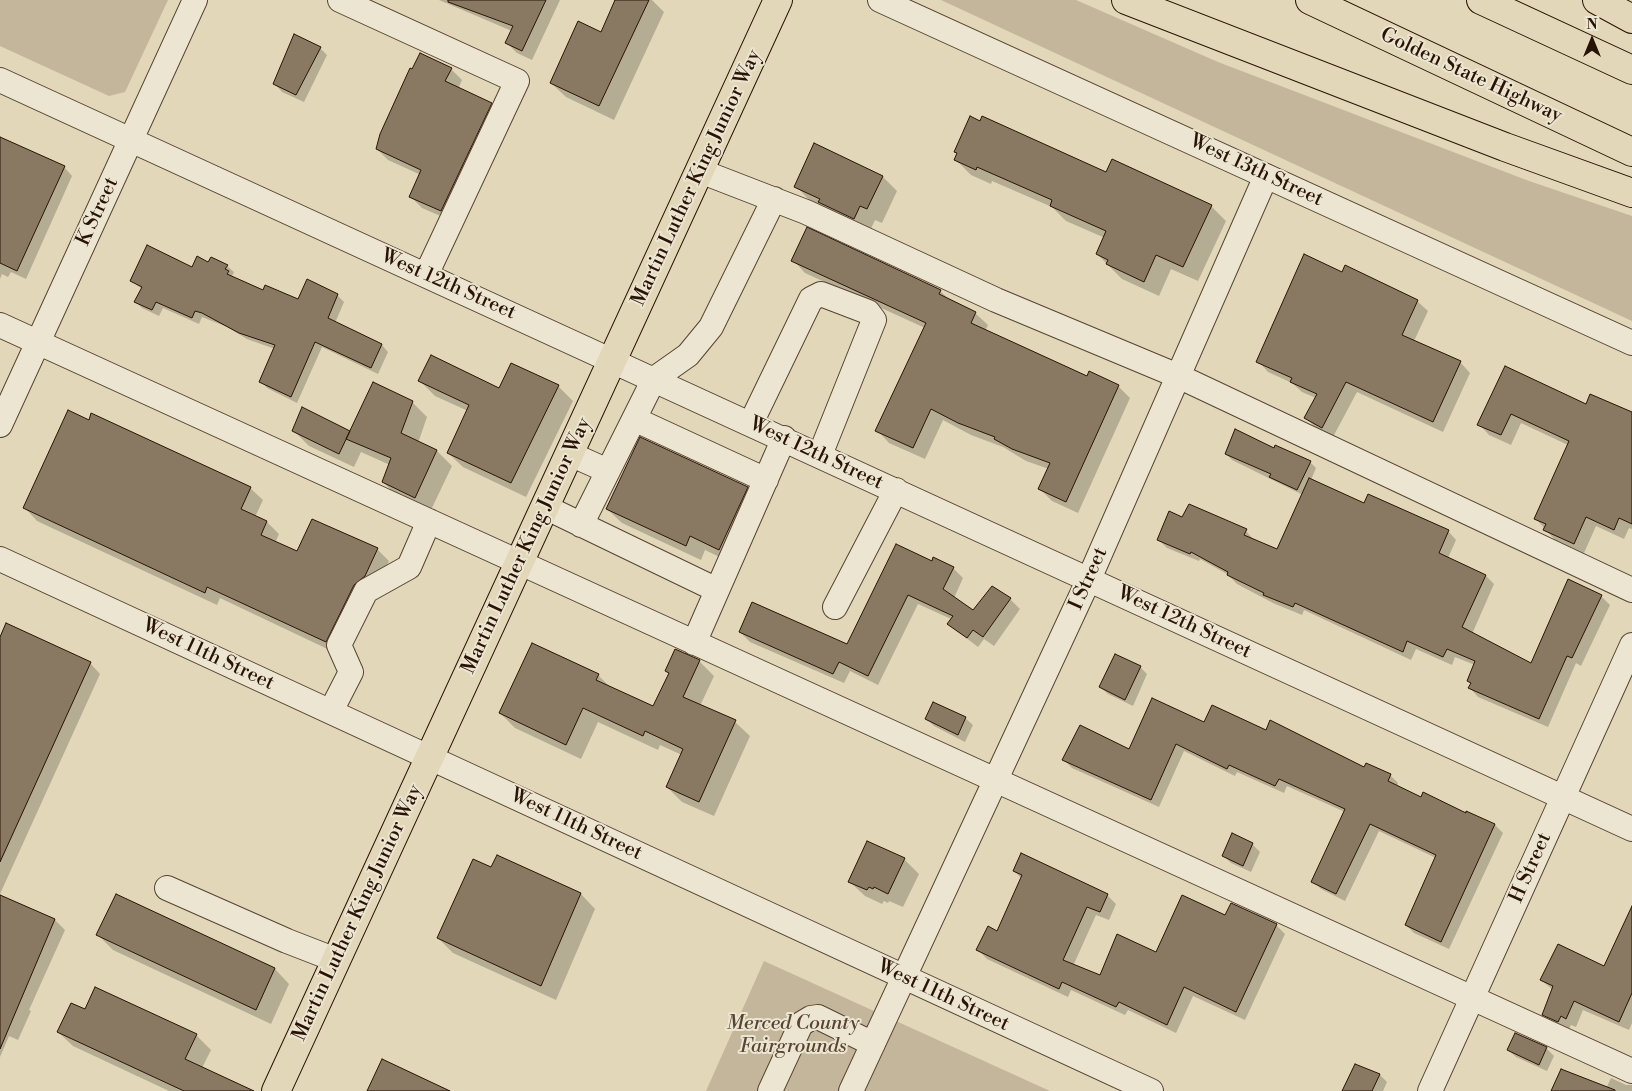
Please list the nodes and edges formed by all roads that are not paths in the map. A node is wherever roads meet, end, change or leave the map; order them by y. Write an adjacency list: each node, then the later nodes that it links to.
1 (196, 0): 12 (street, K Street)
2 (340, 0): 18 (street)
3 (778, 0): 14 (highway, Martin Luther King Junior Way)
4 (880, 0): 15 (street, West 13th Street)
5 (1126, 0): 16 (highway)
6 (1310, 0): 13 (highway, Golden State Highway)
7 (1481, 0): 10 (highway)
8 (1597, 0): 9 (highway)
9 (1632, 19)
10 (1632, 70)
11 (0, 80): 12 (street, West 12th Street)
12 (130, 141): 18 (street, West 12th Street); 20 (street, K Street)
13 (1632, 152)
14 (700, 171): 17 (street); 22 (highway, Martin Luther King Junior Way)
15 (1266, 176): 21 (street, West 13th Street); 23 (street, I Street)
16 (1632, 193)
17 (774, 199): 23 (street); 24 (street)
18 (426, 275): 22 (street, West 12th Street)
19 (0, 325): 20 (street)
20 (38, 343): 27 (street, K Street); 35 (street)
21 (1632, 343)
22 (613, 360): 24 (street, West 12th Street); 29 (highway, Martin Luther King Junior Way)
23 (1178, 376): 39 (street, I Street); 41 (street)
24 (654, 379): 25 (street); 26 (street, West 12th Street)
25 (634, 419): 31 (street); 32 (street)
26 (751, 423): 28 (street, West 12th Street); 30 (street)
27 (0, 424)
28 (784, 438): 30 (street, West 12th Street); 32 (street)
29 (570, 454): 31 (street); 34 (highway, Martin Luther King Junior Way)
30 (820, 455): 33 (street, West 12th Street)
31 (608, 471): 36 (street)
32 (766, 480): 40 (street)
33 (896, 490): 39 (street, West 12th Street); 42 (street)
34 (545, 507): 36 (street); 38 (highway, Martin Luther King Junior Way)
35 (429, 521): 38 (street); 45 (street)
36 (581, 525): 40 (street)
37 (0, 560): 45 (street, West 11th Street)
38 (520, 563): 43 (street); 46 (highway, Martin Luther King Junior Way)
39 (1089, 579): 47 (street, I Street); 48 (street, West 12th Street)
40 (717, 590): 43 (street)
41 (1632, 590)
42 (835, 607)
43 (694, 642): 47 (street)
44 (1632, 645): 48 (street, H Street)
45 (331, 711): 46 (street, West 11th Street)
46 (430, 757): 51 (highway, Martin Luther King Junior Way); 52 (street, West 11th Street)
47 (996, 781): 52 (street, I Street); 53 (street)
48 (1563, 797): 49 (street, West 12th Street); 53 (street, H Street)
49 (1632, 829)
50 (167, 888): 51 (street)
51 (336, 960): 56 (highway, Martin Luther King Junior Way)
52 (904, 978): 54 (street, I Street); 59 (street, West 11th Street)
53 (1472, 998): 55 (street); 60 (street, H Street)
54 (872, 1044): 57 (street); 58 (street, I Street)
55 (1632, 1071)
56 (276, 1091)
57 (770, 1091)
58 (850, 1091)
59 (1151, 1091)
60 (1430, 1091)

